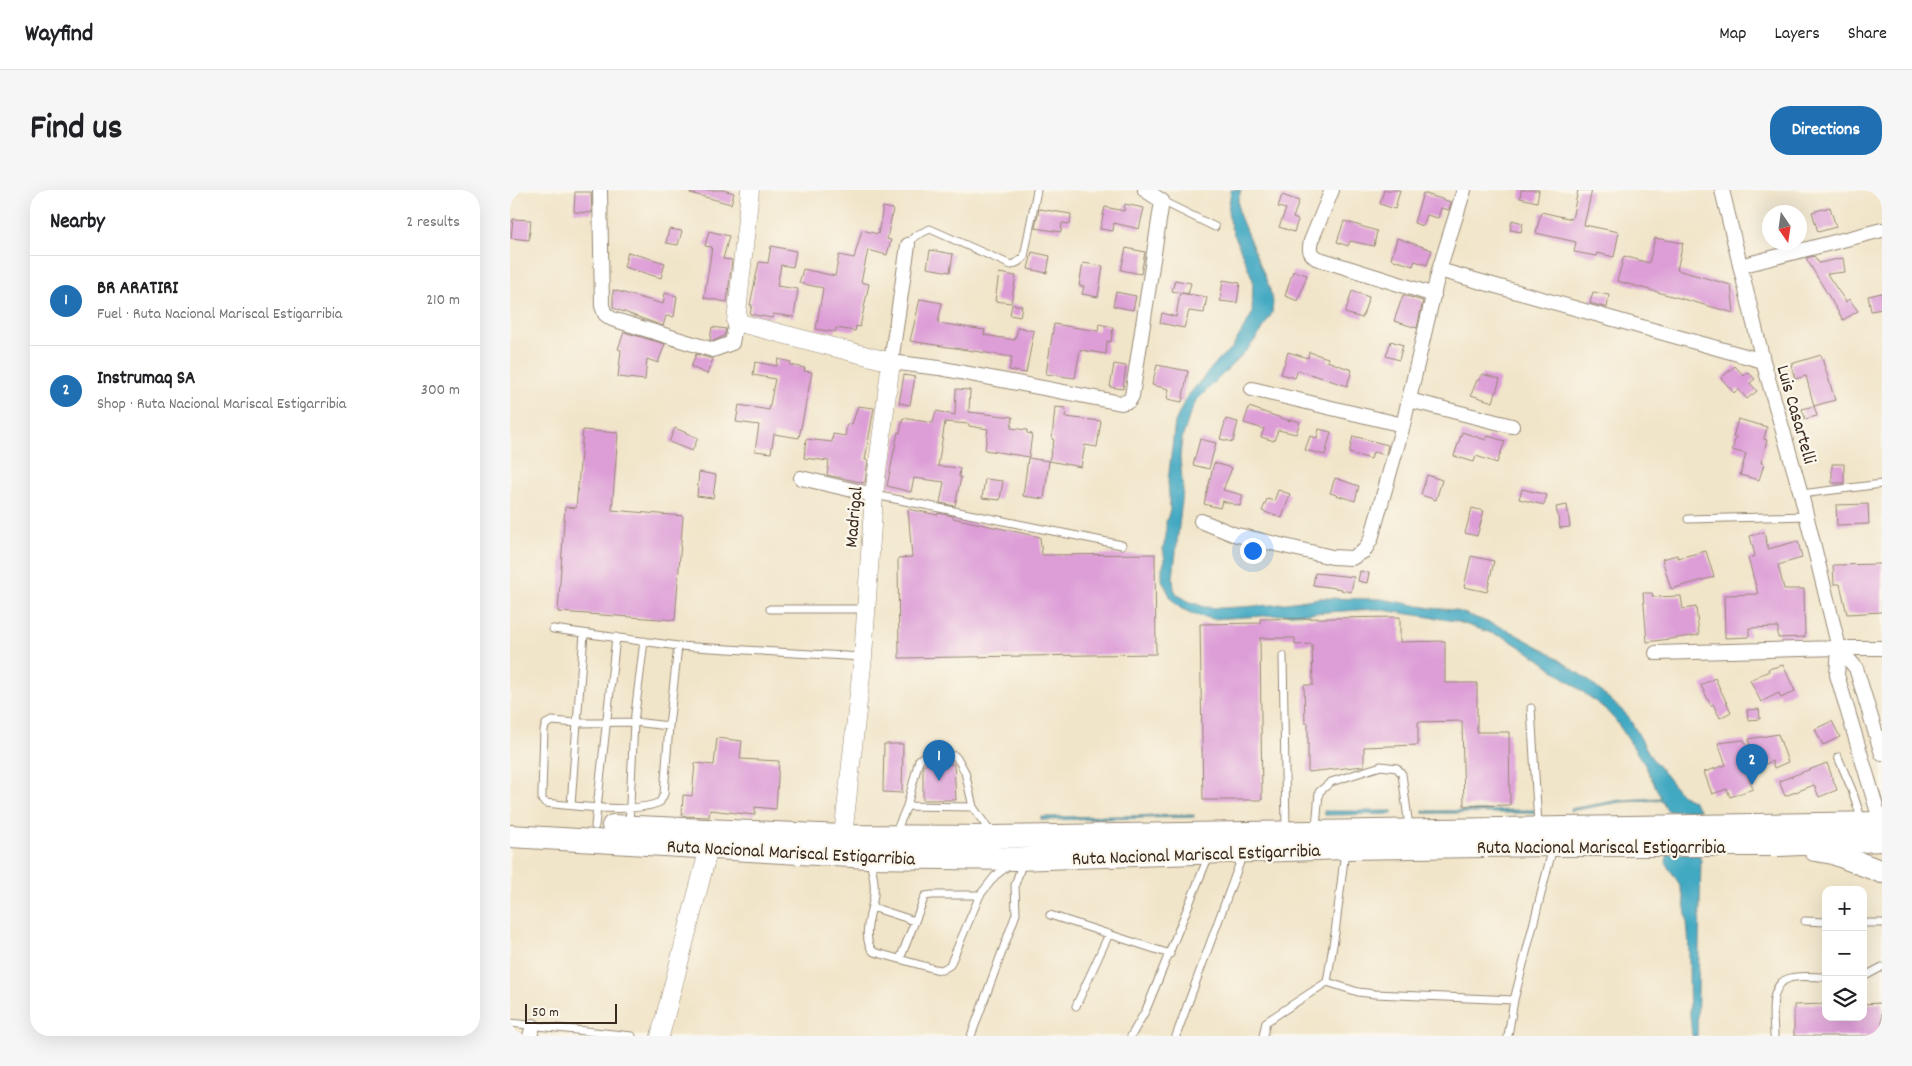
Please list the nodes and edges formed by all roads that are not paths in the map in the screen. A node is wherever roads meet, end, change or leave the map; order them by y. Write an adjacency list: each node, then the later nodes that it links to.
1 (600, 190): 15 (street)
2 (750, 190): 15 (street)
3 (1037, 190): 11 (lane)
4 (1145, 190): 8 (street)
5 (1332, 190): 14 (street)
6 (1464, 190): 13 (street)
7 (1721, 190): 12 (street, Luis Casartelli)
8 (1162, 201): 9 (lane); 17 (street)
9 (1215, 227)
10 (1882, 230): 12 (street)
11 (908, 246): 17 (street)
12 (1740, 266): 16 (street, Luis Casartelli)
13 (1439, 270): 14 (street); 16 (street)
14 (1434, 295): 19 (street)
15 (736, 322): 17 (street)
16 (1764, 360): 24 (street, Luis Casartelli)
17 (891, 362): 25 (street, Madrigal)
18 (1252, 389): 20 (street)
19 (1409, 400): 20 (street); 21 (street)
20 (1403, 425): 28 (street)
21 (1512, 426)
22 (800, 478): 25 (street)
23 (1882, 484): 24 (lane)
24 (1801, 494): 26 (street, Luis Casartelli)
25 (874, 495): 29 (lane); 31 (street, Madrigal)
26 (1807, 516): 27 (lane); 37 (street, Luis Casartelli)
27 (1688, 519)
28 (1201, 521)
29 (1122, 545)
30 (770, 609): 31 (lane)
31 (866, 609): 41 (street, Madrigal)
32 (553, 629): 33 (lane)
33 (584, 634): 34 (lane); 45 (lane)
34 (616, 637): 35 (lane); 43 (lane)
35 (644, 641): 36 (lane); 44 (lane)
36 (678, 646): 41 (lane); 46 (lane)
37 (1839, 648): 38 (street); 39 (street); 47 (street, Luis Casartelli); 55 (street, Luis Casartelli)
38 (1882, 648)
39 (1656, 653)
40 (1283, 656): 58 (lane)
41 (863, 657): 61 (street, Madrigal)
42 (1531, 708): 56 (lane)
43 (607, 722): 44 (lane); 45 (lane); 52 (lane)
44 (634, 722): 46 (lane); 54 (lane)
45 (577, 723): 49 (lane); 49 (lane)
46 (669, 726): 54 (lane)
47 (1882, 754)
48 (1838, 757): 55 (lane)
49 (571, 805): 52 (lane)
50 (907, 806): 51 (lane); 51 (lane); 62 (lane)
51 (973, 807): 63 (lane)
52 (596, 816): 53 (highway, Ruta Nacional Mariscal Estigarribia); 54 (highway, Ruta Nacional Mariscal Estigarribia)
53 (510, 821)
54 (630, 826): 60 (highway, Ruta Nacional Mariscal Estigarribia); 64 (highway, Ruta Nacional Mariscal Estigarribia)
55 (1877, 827): 56 (highway, Ruta Nacional Mariscal Estigarribia); 66 (highway, Ruta Nacional Mariscal Estigarribia)
56 (1538, 828): 57 (highway, Ruta Nacional Mariscal Estigarribia)
57 (1409, 830): 59 (highway, Ruta Nacional Mariscal Estigarribia); 59 (lane)
58 (1286, 832): 59 (highway, Ruta Nacional Mariscal Estigarribia); 63 (highway, Ruta Nacional Mariscal Estigarribia)
59 (1316, 832)
60 (510, 836)
61 (843, 836): 62 (highway, Ruta Nacional Mariscal Estigarribia); 64 (highway, Ruta Nacional Mariscal Estigarribia)
62 (893, 836): 63 (highway, Ruta Nacional Mariscal Estigarribia)
63 (994, 837)
64 (712, 839): 70 (highway, Ruta Nacional Mariscal Estigarribia); 93 (street)
65 (1554, 845): 66 (highway, Ruta Nacional Mariscal Estigarribia); 67 (highway, Ruta Nacional Mariscal Estigarribia); 88 (lane)
66 (1780, 845): 72 (highway)
67 (1345, 848): 68 (highway, Ruta Nacional Mariscal Estigarribia); 87 (lane)
68 (1244, 852): 69 (highway, Ruta Nacional Mariscal Estigarribia); 96 (lane)
69 (1210, 853): 71 (highway, Ruta Nacional Mariscal Estigarribia); 82 (lane)
70 (868, 857): 71 (highway, Ruta Nacional Mariscal Estigarribia); 74 (lane)
71 (1020, 859): 73 (lane); 94 (lane)
72 (1882, 872)
73 (980, 895): 76 (lane); 83 (lane)
74 (872, 907): 76 (lane); 83 (lane)
75 (1050, 915): 81 (lane)
76 (915, 921): 83 (lane)
77 (1805, 921): 78 (lane)
78 (1822, 922)
79 (1867, 923): 80 (lane)
80 (1882, 923)
81 (1109, 934): 82 (lane); 89 (lane)
82 (1170, 954): 95 (lane)
83 (900, 959)
84 (1882, 967): 85 (lane)
85 (1867, 976)
86 (1822, 977): 99 (lane)
87 (1327, 982): 88 (lane); 97 (lane)
88 (1514, 1000): 98 (lane)
89 (1076, 1006)
90 (510, 1024): 91 (lane)
91 (531, 1031): 92 (lane)
92 (632, 1036)
93 (660, 1036)
94 (971, 1036)
95 (1132, 1036)
96 (1176, 1036)
97 (1263, 1036)
98 (1508, 1036)
99 (1774, 1036)

